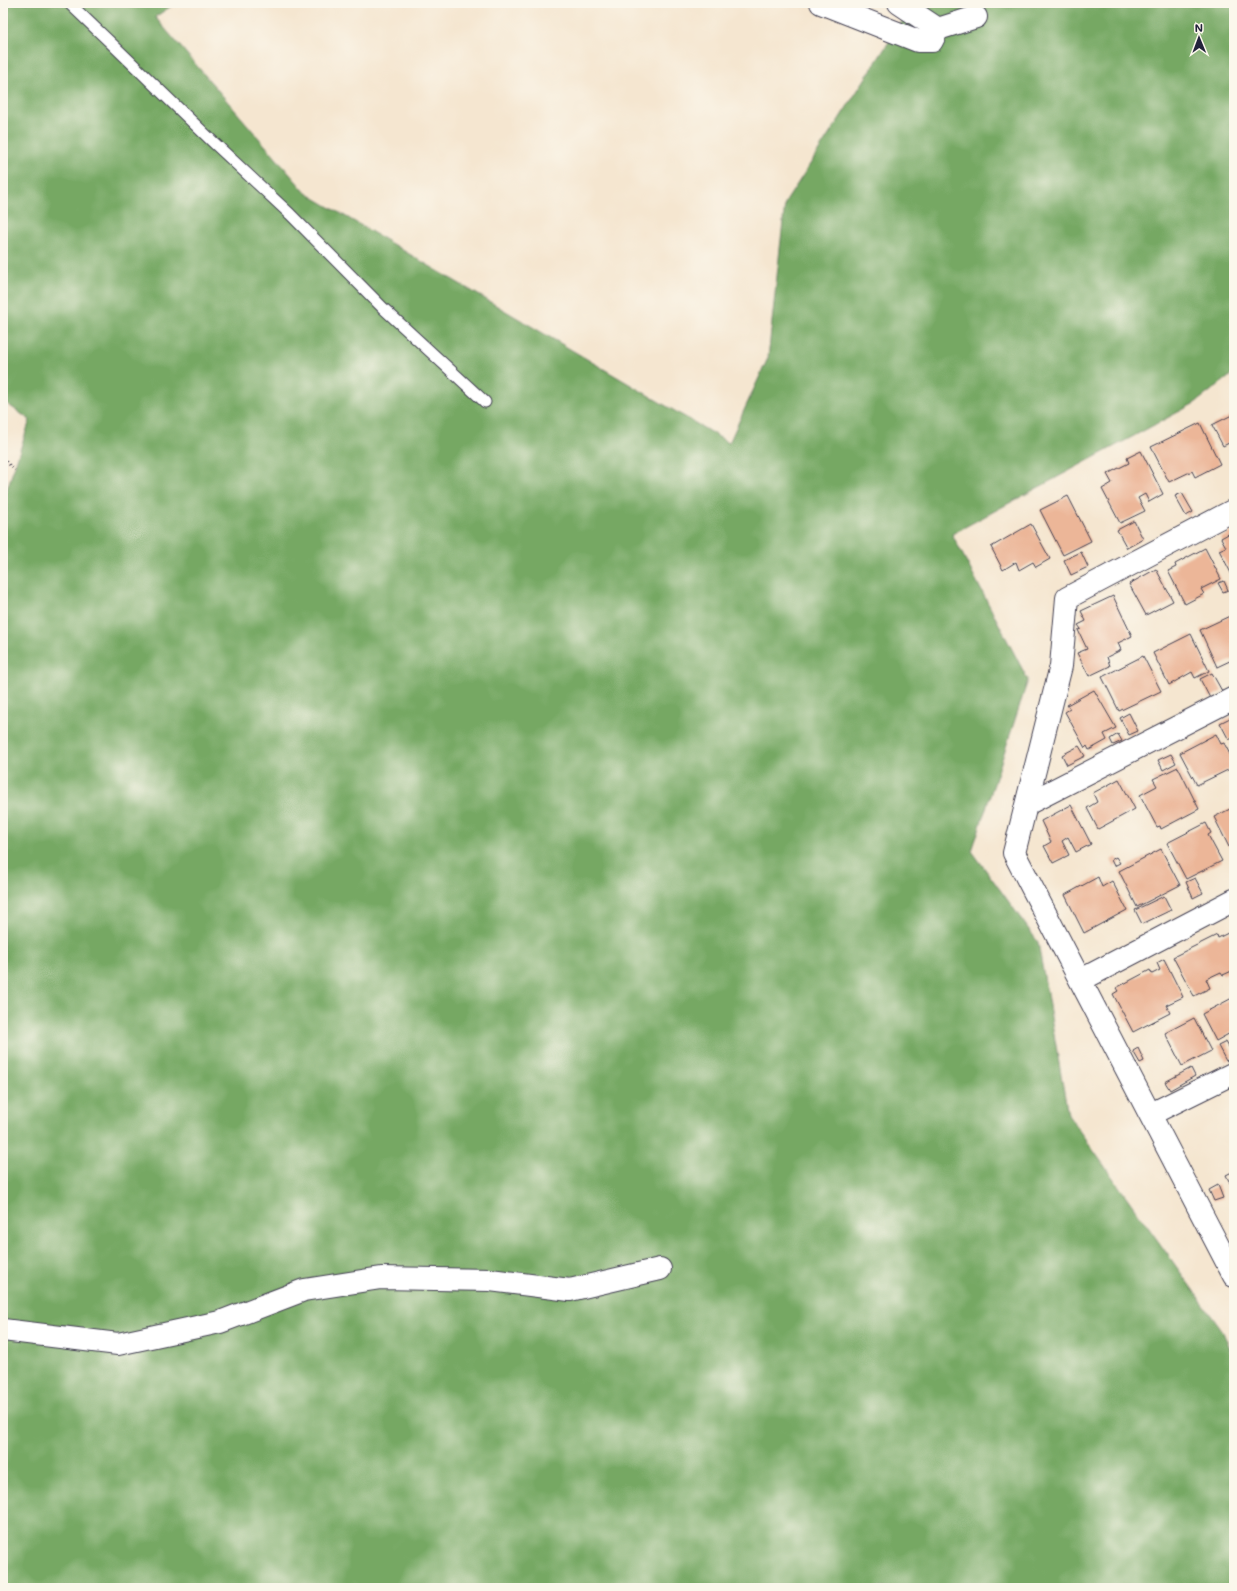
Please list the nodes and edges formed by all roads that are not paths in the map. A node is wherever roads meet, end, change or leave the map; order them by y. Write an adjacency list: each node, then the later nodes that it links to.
1 (69, 3): 6 (lane)
2 (821, 3): 5 (street)
3 (898, 3): 5 (street)
4 (976, 17): 5 (street)
5 (938, 29)
6 (485, 402)
7 (1234, 510): 9 (street)
8 (1234, 698): 9 (street)
9 (1027, 804): 11 (street)
10 (1234, 900): 11 (street)
11 (1081, 980): 13 (street)
12 (1234, 1073): 13 (street)
13 (1151, 1114): 14 (street)
14 (1227, 1246): 16 (street)
15 (660, 1269): 17 (street)
16 (1234, 1276)
17 (3, 1330)

